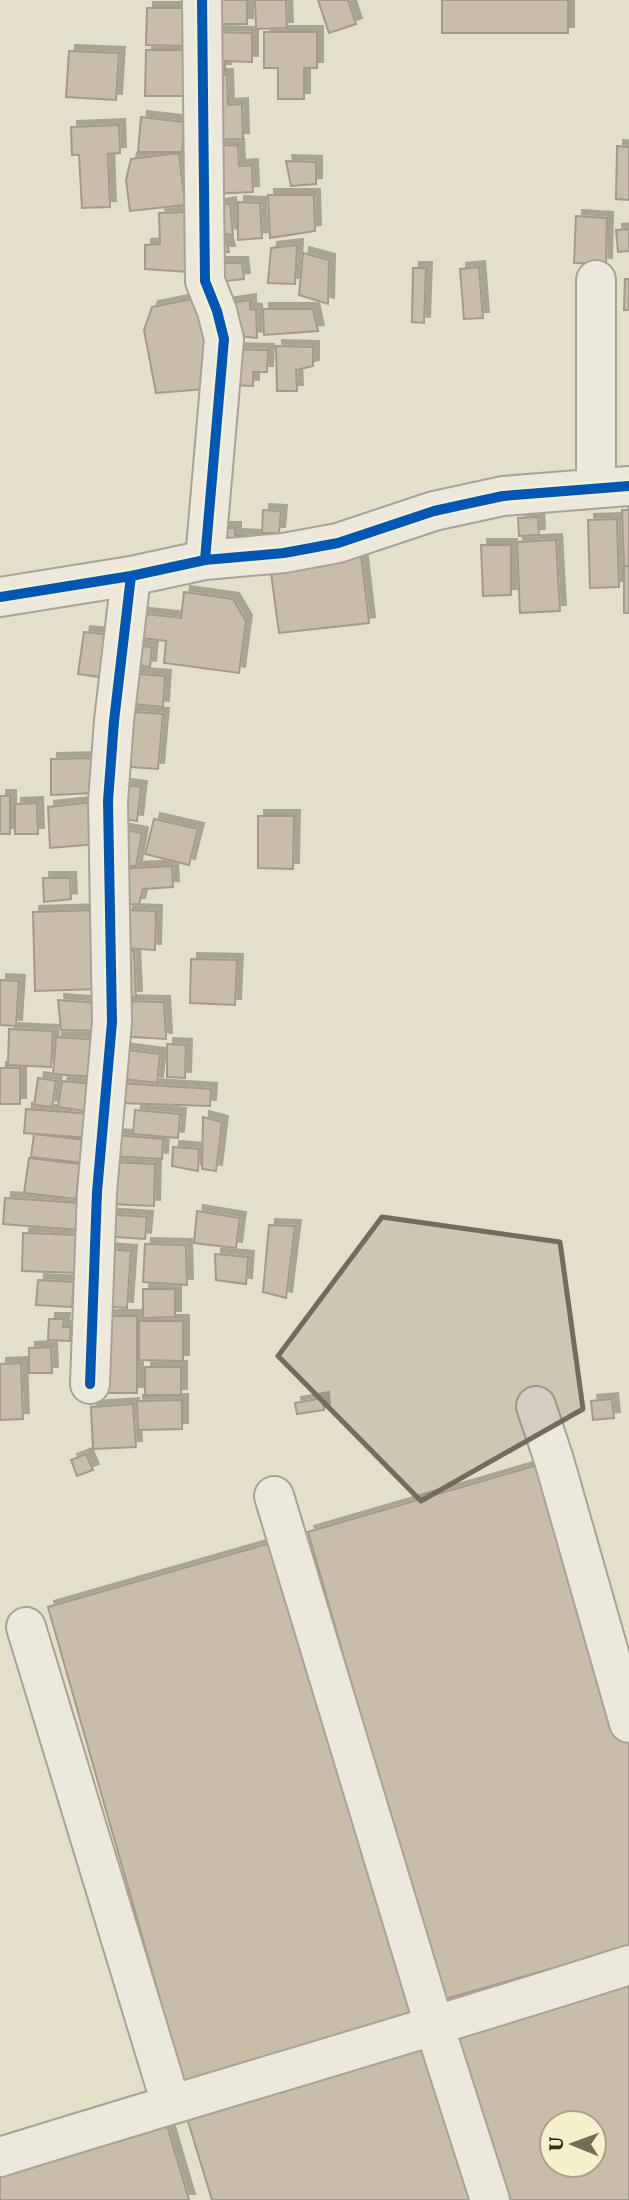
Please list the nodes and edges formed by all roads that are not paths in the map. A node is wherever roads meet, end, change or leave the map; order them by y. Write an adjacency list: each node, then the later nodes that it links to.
1 (202, 0): 4 (street)
2 (596, 280): 3 (street)
3 (612, 486): 4 (street)
4 (205, 560): 5 (street)
5 (131, 576): 6 (street); 7 (street)
6 (0, 597)
7 (90, 1384)
8 (536, 1406): 11 (street)
9 (274, 1496): 13 (street)
10 (26, 1627): 14 (street)
11 (629, 1723)
12 (629, 1965): 13 (street)
13 (435, 2028): 14 (street); 16 (street)
14 (172, 2104): 15 (street)
15 (0, 2157)
16 (490, 2200)

